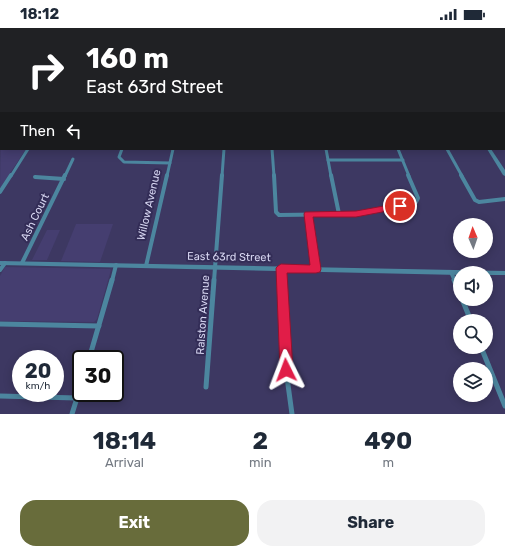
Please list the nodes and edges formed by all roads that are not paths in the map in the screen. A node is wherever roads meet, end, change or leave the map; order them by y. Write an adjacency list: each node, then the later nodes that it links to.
1 (27, 150): 18 (street)
2 (122, 150): 13 (street)
3 (173, 150): 13 (street, Willow Avenue)
4 (224, 150): 26 (street, Ralston Avenue)
5 (272, 150): 20 (street)
6 (326, 150): 11 (street)
7 (398, 150): 12 (street)
8 (448, 150): 19 (street)
9 (490, 150): 14 (street)
10 (73, 159): 17 (street, Ash Court)
11 (328, 160): 12 (street); 21 (street)
12 (403, 160): 21 (street)
13 (170, 163): 25 (street, Willow Avenue)
14 (503, 168): 15 (street)
15 (505, 174)
16 (35, 177): 17 (street, Ash Court)
17 (64, 179): 23 (street, Ash Court)
18 (0, 192)
19 (505, 200)
20 (308, 214): 21 (street); 28 (street)
21 (338, 214)
22 (2, 263): 23 (street, East 63rd Street); 29 (street)
23 (22, 263): 24 (street, East 63rd Street)
24 (116, 265): 25 (street, East 63rd Street); 34 (street)
25 (146, 266): 26 (street, East 63rd Street)
26 (216, 267): 27 (street, East 63rd Street); 37 (street, Ralston Avenue)
27 (281, 268): 28 (street, East 63rd Street); 43 (street)
28 (316, 269): 30 (street, East 63rd Street)
29 (0, 270)
30 (451, 272): 31 (street, East 63rd Street); 32 (street)
31 (505, 273)
32 (453, 277)
33 (0, 324): 34 (street)
34 (99, 326): 35 (street)
35 (92, 350)
36 (484, 354): 41 (street)
37 (206, 387)
38 (0, 396): 39 (street)
39 (72, 398)
40 (76, 402): 42 (street)
41 (505, 406)
42 (72, 414)
43 (292, 414)

